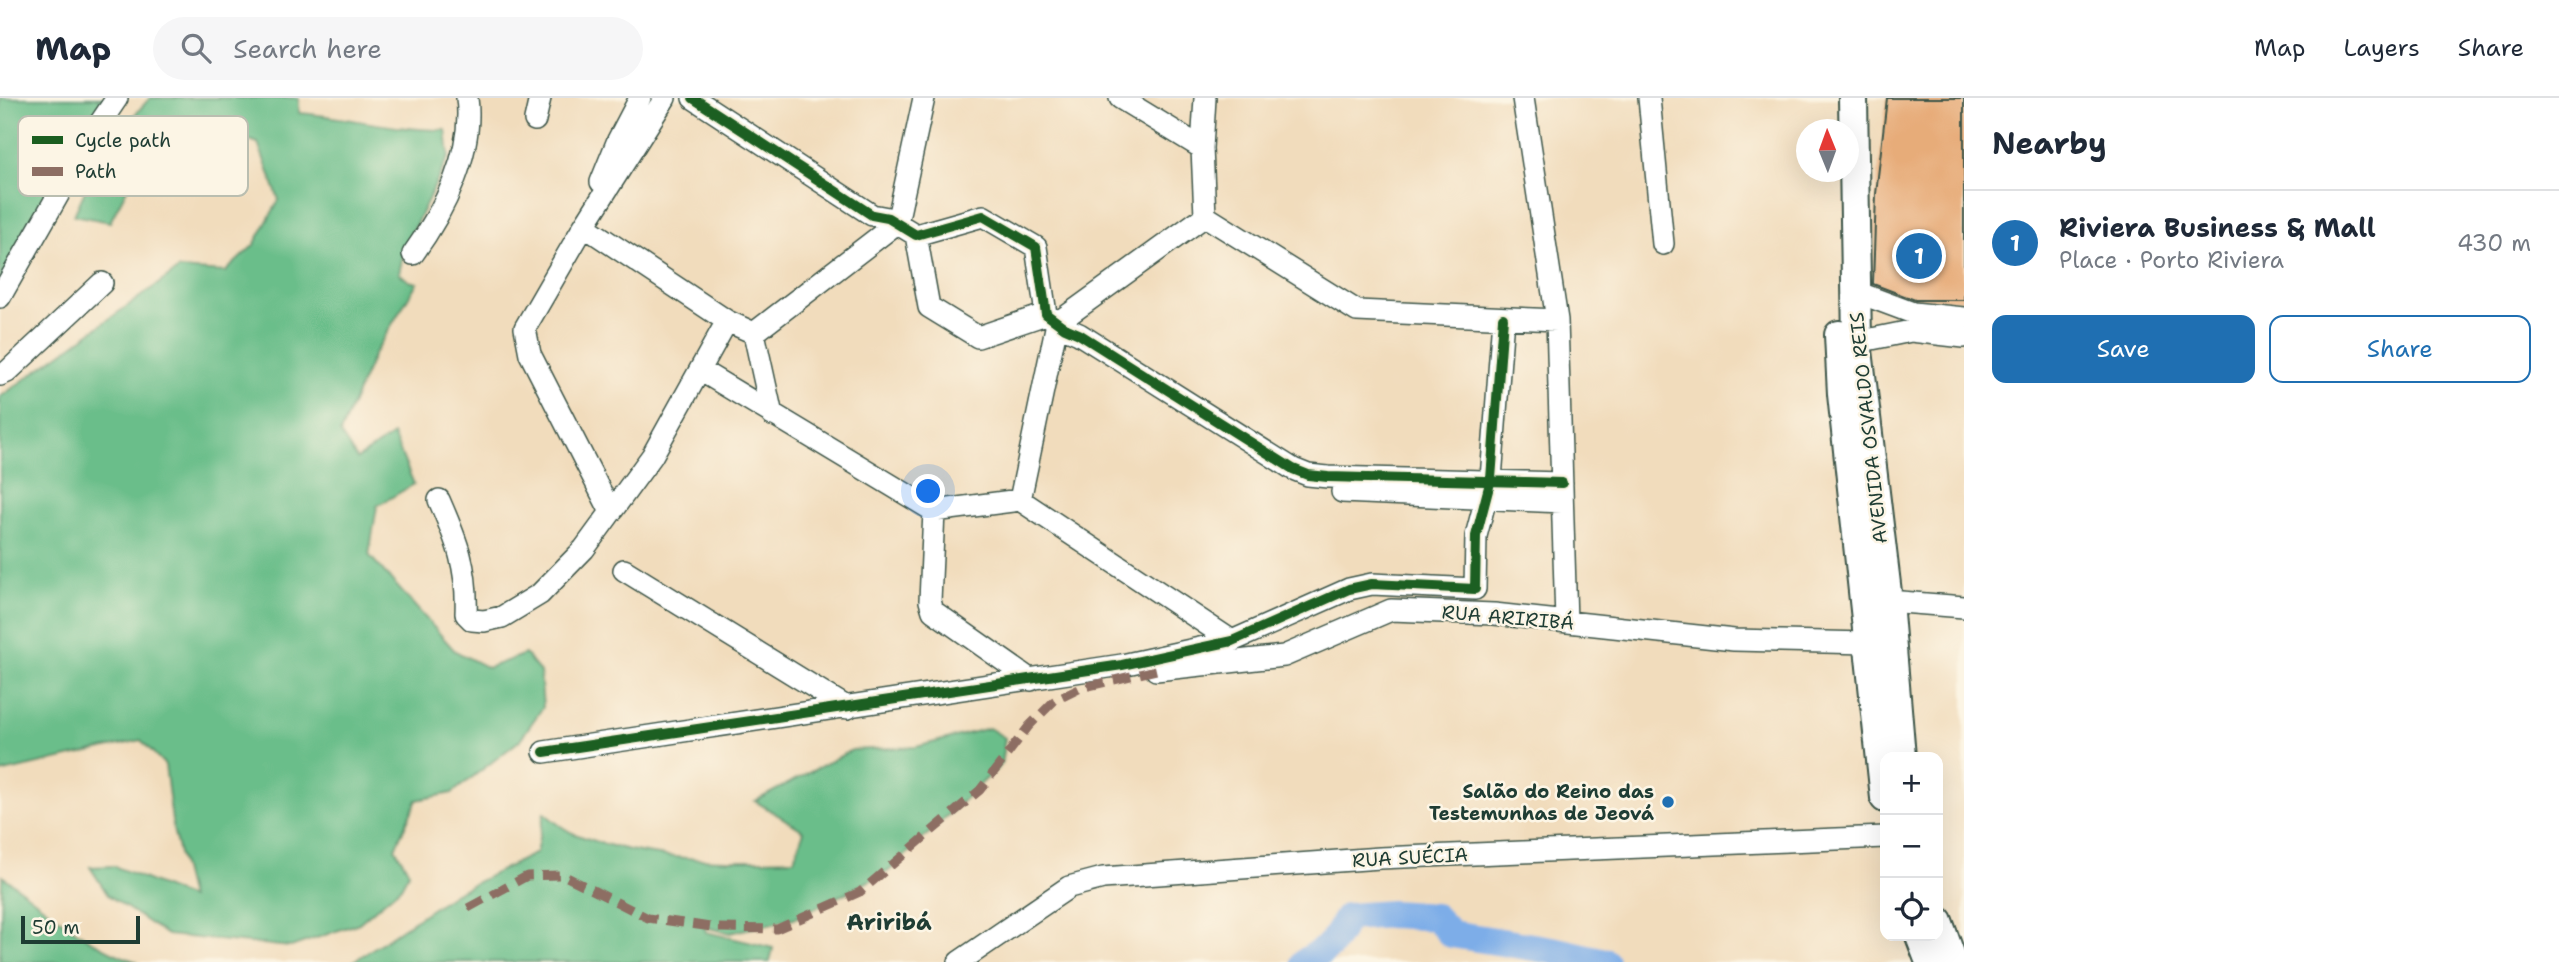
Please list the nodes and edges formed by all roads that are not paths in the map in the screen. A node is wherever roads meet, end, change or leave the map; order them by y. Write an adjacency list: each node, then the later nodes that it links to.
1 (117, 98): 15 (street)
2 (467, 98): 26 (street)
3 (540, 98): 17 (street)
4 (640, 98): 23 (street)
5 (665, 98): 23 (street)
6 (694, 98): 22 (street)
7 (715, 98): 22 (street)
8 (924, 98): 22 (street)
9 (1120, 98): 18 (street)
10 (1205, 98): 18 (street)
11 (1523, 98): 32 (street)
12 (1649, 98): 25 (street)
13 (1833, 98): 16 (main road)
14 (1853, 98): 28 (main road, AVENIDA OSVALDO REIS)
15 (104, 116)
16 (1834, 119)
17 (535, 120)
18 (1202, 148): 21 (street)
19 (1836, 182): 53 (main road, AVENIDA OSVALDO REIS)
20 (57, 196): 29 (street)
21 (1205, 216): 30 (street); 34 (street)
22 (892, 220): 24 (street); 36 (street)
23 (587, 221): 33 (street); 46 (street)
24 (916, 235): 34 (street); 34 (street)
25 (1663, 244)
26 (413, 254)
27 (102, 283): 40 (street)
28 (1854, 291): 35 (street); 38 (main road, AVENIDA OSVALDO REIS)
29 (0, 297)
30 (1503, 318): 32 (street); 42 (street)
31 (1964, 318): 35 (street)
32 (1557, 320): 43 (street)
33 (727, 321): 36 (street); 39 (street)
34 (1056, 322): 42 (street); 45 (street)
35 (1912, 322): 37 (street); 38 (street)
36 (754, 333): 41 (street)
37 (1964, 337)
38 (1857, 342): 49 (main road, AVENIDA OSVALDO REIS)
39 (700, 370): 41 (street); 46 (street)
40 (0, 375)
41 (772, 415): 47 (street)
42 (1493, 492): 43 (street); 52 (street)
43 (1562, 492): 51 (street)
44 (439, 500): 46 (street)
45 (1020, 500): 47 (street); 52 (street)
46 (610, 510)
47 (934, 511): 55 (street)
48 (624, 570): 56 (street)
49 (1888, 601): 50 (street); 59 (main road, AVENIDA OSVALDO REIS)
50 (1964, 607)
51 (1566, 622): 53 (street, RUA ARIRIBÁ); 54 (street, RUA ARIRIBÁ)
52 (1232, 641): 55 (street)
53 (1868, 643): 58 (main road, AVENIDA OSVALDO REIS)
54 (1156, 670)
55 (1031, 680): 56 (street)
56 (848, 708): 57 (street)
57 (544, 752)
58 (1880, 752)
59 (1901, 752)
60 (1880, 837): 61 (street, RUA SUÉCIA)
61 (959, 962)

